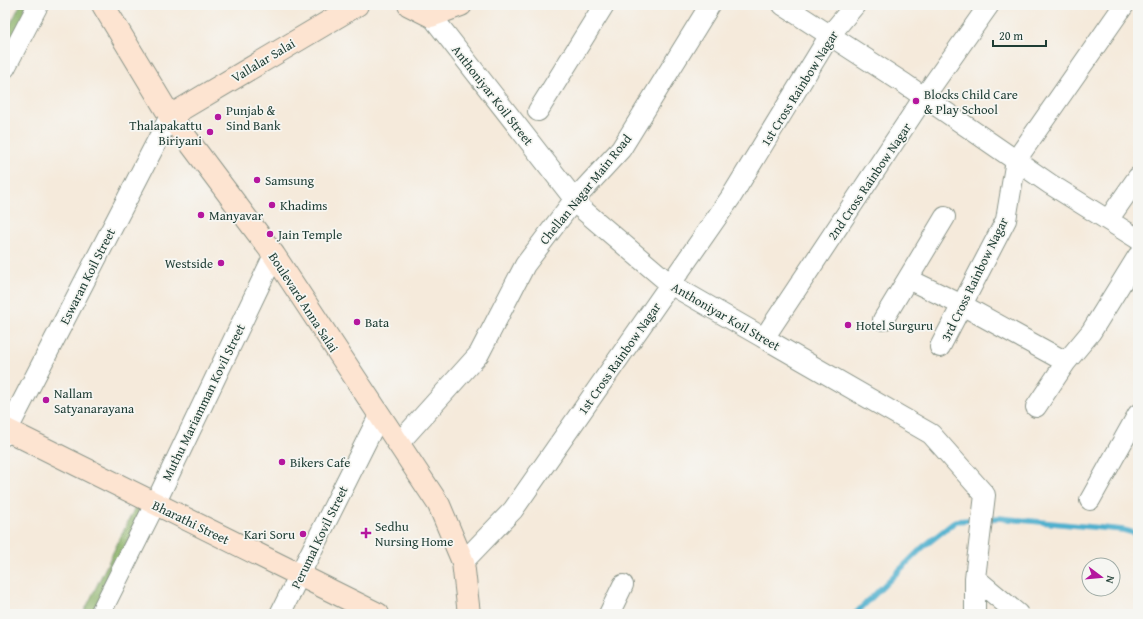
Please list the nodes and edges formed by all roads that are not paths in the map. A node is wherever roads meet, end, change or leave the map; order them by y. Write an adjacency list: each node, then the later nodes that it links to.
1 (38, 5): 14 (street)
2 (103, 5): 17 (main road, Boulevard Anna Salai)
3 (357, 5): 17 (main road, Vallalar Salai)
4 (409, 5): 12 (main road)
5 (461, 5): 12 (main road)
6 (604, 5): 16 (street)
7 (710, 5): 20 (street, Chellan Nagar Main Road)
8 (783, 5): 13 (street)
9 (855, 5): 13 (street, 1st Cross Rainbow Nagar)
10 (989, 5): 15 (street, 2nd Cross Rainbow Nagar)
11 (1124, 5): 18 (street, 3rd Cross Rainbow Nagar)
12 (427, 10): 20 (street, Anthoniyar Koil Street)
13 (830, 35): 15 (street); 27 (street, 1st Cross Rainbow Nagar)
14 (5, 68)
15 (924, 97): 18 (street); 30 (street, 2nd Cross Rainbow Nagar)
16 (538, 111)
17 (170, 116): 24 (main road, Boulevard Anna Salai); 36 (street, Eswaran Koil Street)
18 (1016, 160): 22 (street); 28 (street, 3rd Cross Rainbow Nagar)
19 (1138, 177): 22 (street)
20 (574, 200): 27 (street, Anthoniyar Koil Street); 37 (street, Chellan Nagar Main Road)
21 (945, 217): 26 (street)
22 (1108, 220): 23 (street)
23 (1138, 239)
24 (274, 255): 35 (main road, Boulevard Anna Salai); 39 (street, Muthu Mariamman Kovil Street)
25 (1138, 256): 32 (street)
26 (908, 279): 28 (street); 29 (street)
27 (670, 284): 30 (street, Anthoniyar Koil Street); 40 (street, 1st Cross Rainbow Nagar)
28 (962, 305): 31 (street, 3rd Cross Rainbow Nagar); 32 (street)
29 (883, 320)
30 (764, 338): 42 (street, Anthoniyar Koil Street)
31 (940, 347)
32 (1066, 362): 33 (street)
33 (1036, 407)
34 (1138, 414): 38 (street)
35 (379, 416): 37 (main road, Boulevard Anna Salai); 41 (street, Perumal Kovil Street)
36 (6, 432): 39 (main road, Bharathi Street)
37 (398, 444): 40 (main road, Boulevard Anna Salai)
38 (1090, 500)
39 (155, 504): 41 (main road, Bharathi Street); 44 (street, Muthu Mariamman Kovil Street)
40 (463, 562): 47 (main road, Boulevard Anna Salai)
41 (300, 576): 45 (street, Perumal Kovil Street); 46 (main road, Bharathi Street)
42 (976, 578): 49 (street, Anthoniyar Koil Street); 50 (street)
43 (623, 585): 48 (street)
44 (100, 614)
45 (280, 614)
46 (378, 614)
47 (469, 614)
48 (608, 614)
49 (975, 614)
50 (1018, 614)

